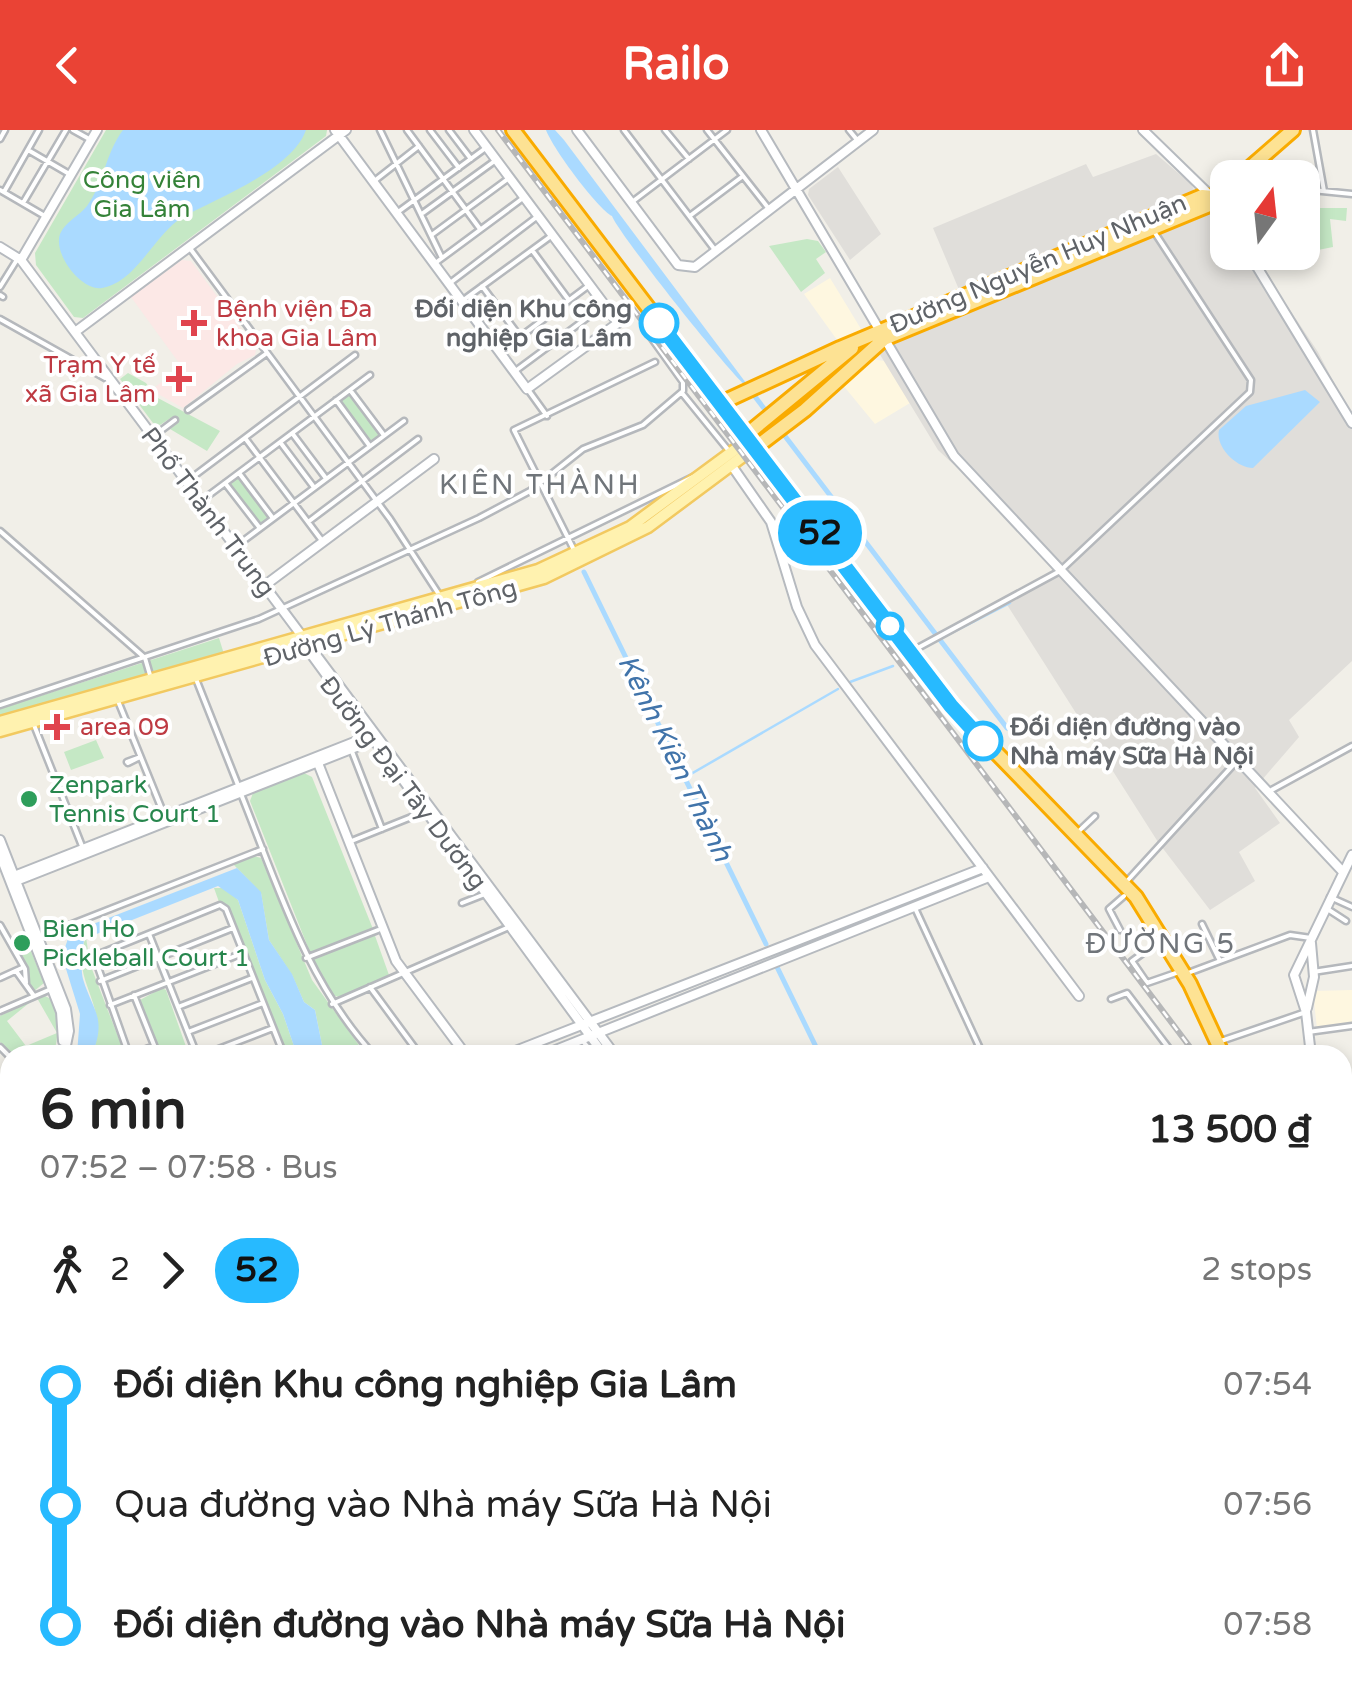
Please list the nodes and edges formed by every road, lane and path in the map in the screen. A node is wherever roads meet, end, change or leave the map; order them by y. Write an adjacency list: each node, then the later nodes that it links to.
1 (6, 130): 24 (street)
2 (40, 130): 30 (street)
3 (66, 130): 35 (street)
4 (73, 130): 25 (street)
5 (97, 130): 25 (street)
6 (380, 130): 36 (street)
7 (407, 130): 28 (street)
8 (430, 130): 37 (street)
9 (448, 130): 31 (street)
10 (474, 130): 29 (street)
11 (510, 130): 103 (highway); 119 (highway)
12 (577, 130): 55 (street)
13 (624, 130): 42 (street)
14 (665, 130): 32 (street)
15 (708, 130): 26 (street)
16 (727, 130): 26 (street)
17 (761, 130): 44 (street)
18 (849, 130): 27 (street)
19 (873, 130): 27 (street)
20 (1143, 130): 50 (street)
21 (1293, 130): 34 (highway)
22 (1313, 130): 47 (street)
23 (340, 132): 43 (street); 68 (street)
24 (0, 139)
25 (91, 140): 38 (street)
26 (715, 140): 32 (street); 39 (street)
27 (858, 142): 44 (street)
28 (419, 146): 36 (street); 41 (street)
29 (487, 148): 31 (street); 33 (street)
30 (28, 150): 35 (street); 45 (street)
31 (471, 159): 37 (street)
32 (689, 159): 42 (street)
33 (496, 160): 40 (street); 48 (street)
34 (1259, 160)
35 (47, 162): 38 (street); 56 (street)
36 (396, 164): 43 (street); 53 (street)
37 (459, 168): 41 (street)
38 (71, 175): 63 (street)
39 (743, 176): 58 (street); 62 (street)
40 (510, 178): 51 (street); 57 (street)
41 (443, 179): 48 (street); 53 (street)
42 (662, 180): 55 (street); 62 (street)
43 (373, 182): 59 (street)
44 (796, 189): 58 (street); 88 (street)
45 (2, 191): 56 (street)
46 (1320, 191): 47 (street)
47 (1324, 191): 49 (street)
48 (453, 192): 57 (street); 60 (street)
49 (1352, 194)
50 (1210, 195)
51 (524, 197): 61 (street); 64 (street)
52 (1210, 197): 75 (highway, Đường Nguyễn Huy Nhuận)
53 (414, 200): 59 (street); 60 (street)
54 (1210, 201): 65 (highway, Đường Nguyễn Huy Nhuận)
55 (632, 202): 71 (street)
56 (23, 203): 63 (street)
57 (466, 210): 64 (street); 67 (street)
58 (769, 210): 71 (street)
59 (396, 213): 73 (street)
60 (421, 214): 67 (street)
61 (538, 216): 66 (street); 78 (street)
62 (689, 216): 71 (street)
63 (46, 217): 72 (street)
64 (480, 229): 73 (street)
65 (1152, 229): 75 (highway, Đường Nguyễn Huy Nhuận); 146 (street)
66 (552, 235): 70 (street); 79 (street)
67 (432, 236): 73 (street)
68 (189, 247): 87 (street); 90 (street)
69 (0, 248): 72 (street, Phố Thành Trung)
70 (532, 250): 80 (street); 82 (street)
71 (715, 251)
72 (20, 259): 77 (street); 87 (street, Phố Thành Trung)
73 (438, 261): 78 (street)
74 (1259, 270): 111 (street)
75 (1032, 273): 88 (highway, Đường Nguyễn Huy Nhuận)
76 (0, 274): 77 (street)
77 (6, 277): 81 (street)
78 (449, 284): 83 (street)
79 (590, 285): 82 (street); 84 (street)
80 (482, 286): 83 (street); 89 (street)
81 (0, 287)
82 (569, 300): 89 (street)
83 (462, 301): 91 (street)
84 (604, 304): 94 (street); 98 (street)
85 (0, 320): 96 (street)
86 (645, 329): 100 (street)
87 (75, 332): 96 (street, Phố Thành Trung)
88 (876, 336): 99 (highway); 103 (highway, Đường Nguyễn Huy Nhuận); 104 (highway); 146 (street)
89 (520, 337): 91 (street)
90 (267, 352): 101 (street); 105 (street)
91 (500, 352): 94 (street)
92 (355, 356): 101 (street)
93 (655, 362): 107 (street)
94 (514, 372): 98 (street)
95 (370, 375): 97 (street)
96 (111, 381): 113 (street, Phố Thành Trung)
97 (350, 390): 102 (street); 114 (street)
98 (527, 390): 107 (street)
99 (799, 391): 104 (highway); 110 (highway)
100 (682, 393): 118 (street); 131 (street)
101 (300, 396): 106 (street); 115 (street)
102 (336, 400): 106 (street); 120 (street)
103 (721, 404): 119 (highway)
104 (810, 406): 110 (highway)
105 (188, 410)
106 (314, 416): 112 (street); 124 (street)
107 (546, 416): 131 (street)
108 (175, 420): 113 (street)
109 (404, 421): 114 (street)
110 (772, 423): 119 (highway)
111 (1352, 423)
112 (292, 433): 117 (street); 127 (street)
113 (152, 436): 129 (street, Phố Thành Trung)
114 (384, 436): 120 (street)
115 (244, 438): 121 (street); 129 (street)
116 (418, 439): 128 (street)
117 (280, 442): 121 (street); 132 (street)
118 (720, 444): 123 (street); 123 (street)
119 (749, 444): 123 (main road, Đường Lý Thánh Tông); 153 (highway)
120 (370, 446): 124 (street)
121 (259, 458): 125 (street); 136 (street)
122 (434, 459): 135 (street)
123 (728, 460): 126 (main road, Đường Lý Thánh Tông); 133 (main road, Đường Lý Thánh Tông); 181 (street)
124 (348, 462): 127 (street); 128 (street)
125 (239, 473): 130 (street); 137 (street)
126 (701, 478): 133 (main road, Đường Lý Thánh Tông); 141 (street)
127 (327, 479): 132 (street)
128 (362, 481): 135 (street); 138 (street)
129 (186, 482): 134 (street, Phố Thành Trung)
130 (226, 483): 134 (street); 139 (street)
131 (540, 484): 141 (street); 144 (street)
132 (314, 488): 136 (street)
133 (687, 495): 145 (main road, Đường Lý Thánh Tông); 147 (main road, Đường Lý Thánh Tông)
134 (201, 502): 143 (street, Phố Thành Trung)
135 (377, 502): 142 (street); 144 (street)
136 (294, 504): 137 (street); 138 (street)
137 (274, 519): 139 (street)
138 (308, 522): 142 (street)
139 (260, 529): 143 (street)
140 (0, 531): 154 (street)
141 (568, 538): 145 (street); 149 (street)
142 (323, 542): 148 (street)
143 (235, 548): 148 (street, Phố Thành Trung)
144 (409, 549): 150 (street); 151 (street)
145 (576, 554): 147 (main road, Đường Lý Thánh Tông)
146 (1060, 571): 153 (street); 165 (street)
147 (510, 584): 149 (main road, Đường Lý Thánh Tông); 152 (main road, Đường Lý Thánh Tông)
148 (264, 586): 151 (street, Phố Thành Trung)
149 (475, 590): 150 (main road, Đường Lý Thánh Tông)
150 (442, 599): 152 (main road, Đường Lý Thánh Tông)
151 (280, 608): 152 (street, Phố Thành Trung); 154 (street)
152 (306, 644): 155 (main road, Đường Lý Thánh Tông); 156 (main road, Đường Lý Thánh Tông); 162 (street, Đường Đại Tây Dương)
153 (906, 654): 173 (highway); 184 (highway)
154 (145, 658): 156 (street); 158 (street)
155 (196, 679): 157 (main road, Đường Lý Thánh Tông); 167 (street)
156 (152, 681): 159 (main road, Đường Lý Thánh Tông)
157 (118, 701): 160 (main road, Đường Lý Thánh Tông); 171 (street)
158 (0, 705)
159 (0, 722)
160 (34, 724): 161 (main road, Đường Lý Thánh Tông); 176 (street)
161 (0, 732)
162 (374, 737): 164 (street); 166 (street); 169 (street, Đường Đại Tây Dương); 234 (street, Đường Đại Tây Dương)
163 (1352, 746): 168 (street)
164 (351, 749): 166 (street); 172 (street)
165 (1238, 760): 168 (street); 184 (street)
166 (314, 761): 167 (street); 175 (street); 196 (street)
167 (240, 790): 171 (street); 177 (street)
168 (1268, 792): 180 (street)
169 (424, 812): 172 (street); 185 (street, Đường Đại Tây Dương)
170 (1096, 816): 173 (street)
171 (165, 819): 176 (street); 182 (street)
172 (382, 829): 175 (street)
173 (1075, 834): 184 (highway)
174 (0, 840): 182 (street)
175 (349, 842): 212 (street)
176 (83, 848): 182 (street)
177 (263, 849): 199 (street); 205 (street)
178 (0, 855): 182 (street)
179 (1352, 856): 180 (street)
180 (1343, 872): 186 (street)
181 (986, 873): 188 (street); 201 (street); 226 (street)
182 (11, 880): 183 (street); 199 (street); 223 (street)
183 (0, 884)
184 (1125, 890): 197 (street); 213 (highway)
185 (485, 894): 187 (street); 195 (street, Đường Đại Tây Dương)
186 (1330, 896): 189 (street); 190 (street)
187 (462, 903)
188 (914, 906): 201 (street); 255 (street)
189 (1325, 907): 191 (street); 200 (street)
190 (1352, 907)
191 (1346, 920)
192 (0, 924): 208 (street)
193 (1202, 924): 206 (street)
194 (234, 928): 198 (street); 202 (street); 204 (street)
195 (510, 928): 212 (street); 234 (street, Đường Đại Tây Dương)
196 (378, 930): 205 (street); 212 (street)
197 (1120, 930)
198 (149, 932): 204 (street); 216 (street)
199 (38, 937): 223 (street)
200 (1311, 938): 206 (street); 209 (street); 211 (street)
201 (803, 944): 218 (street)
202 (243, 953): 215 (street); 217 (street)
203 (1143, 953): 213 (street)
204 (159, 957): 216 (street); 217 (street)
205 (306, 958): 229 (street)
206 (1220, 961): 213 (street)
207 (1352, 966): 211 (street)
208 (24, 968): 210 (street); 219 (street)
209 (1299, 968): 211 (street); 221 (street)
210 (16, 971): 214 (street); 219 (street)
211 (1312, 972): 220 (street)
212 (402, 973): 222 (street); 248 (street)
213 (1180, 973): 257 (highway)
214 (1, 976)
215 (253, 978): 228 (street); 231 (street)
216 (100, 980): 230 (street)
217 (168, 982): 225 (street); 231 (street)
218 (708, 982): 234 (street); 239 (street)
219 (26, 983): 224 (street)
220 (1311, 983): 221 (street); 233 (street)
221 (1298, 984): 233 (street)
222 (370, 987): 229 (street); 247 (street)
223 (55, 988): 224 (street); 240 (street)
224 (34, 996): 232 (street)
225 (134, 996): 230 (street); 242 (street)
226 (1079, 996)
227 (1112, 999): 256 (street)
228 (263, 1003): 236 (street); 237 (street)
229 (332, 1004): 246 (street)
230 (110, 1005): 241 (street)
231 (178, 1008): 237 (street)
232 (0, 1011)
233 (1306, 1012): 238 (street); 258 (street)
234 (586, 1023): 239 (street, Đường Đại Tây Dương); 249 (street)
235 (1352, 1026): 238 (street)
236 (273, 1028): 244 (street); 245 (street)
237 (188, 1032): 243 (street)
238 (1309, 1036): 259 (street)
239 (589, 1038): 250 (street); 251 (street); 252 (street); 253 (street, Đường Đại Tây Dương); 254 (street, Đường Đại Tây Dương)
240 (62, 1045)
241 (126, 1045)
242 (154, 1045)
243 (195, 1045)
244 (227, 1045)
245 (278, 1045)
246 (366, 1045)
247 (413, 1045)
248 (456, 1045)
249 (530, 1045)
250 (570, 1045)
251 (580, 1045)
252 (591, 1045)
253 (595, 1045)
254 (600, 1045)
255 (978, 1045)
256 (1166, 1045)
257 (1216, 1045)
258 (1232, 1045)
259 (1310, 1045)

